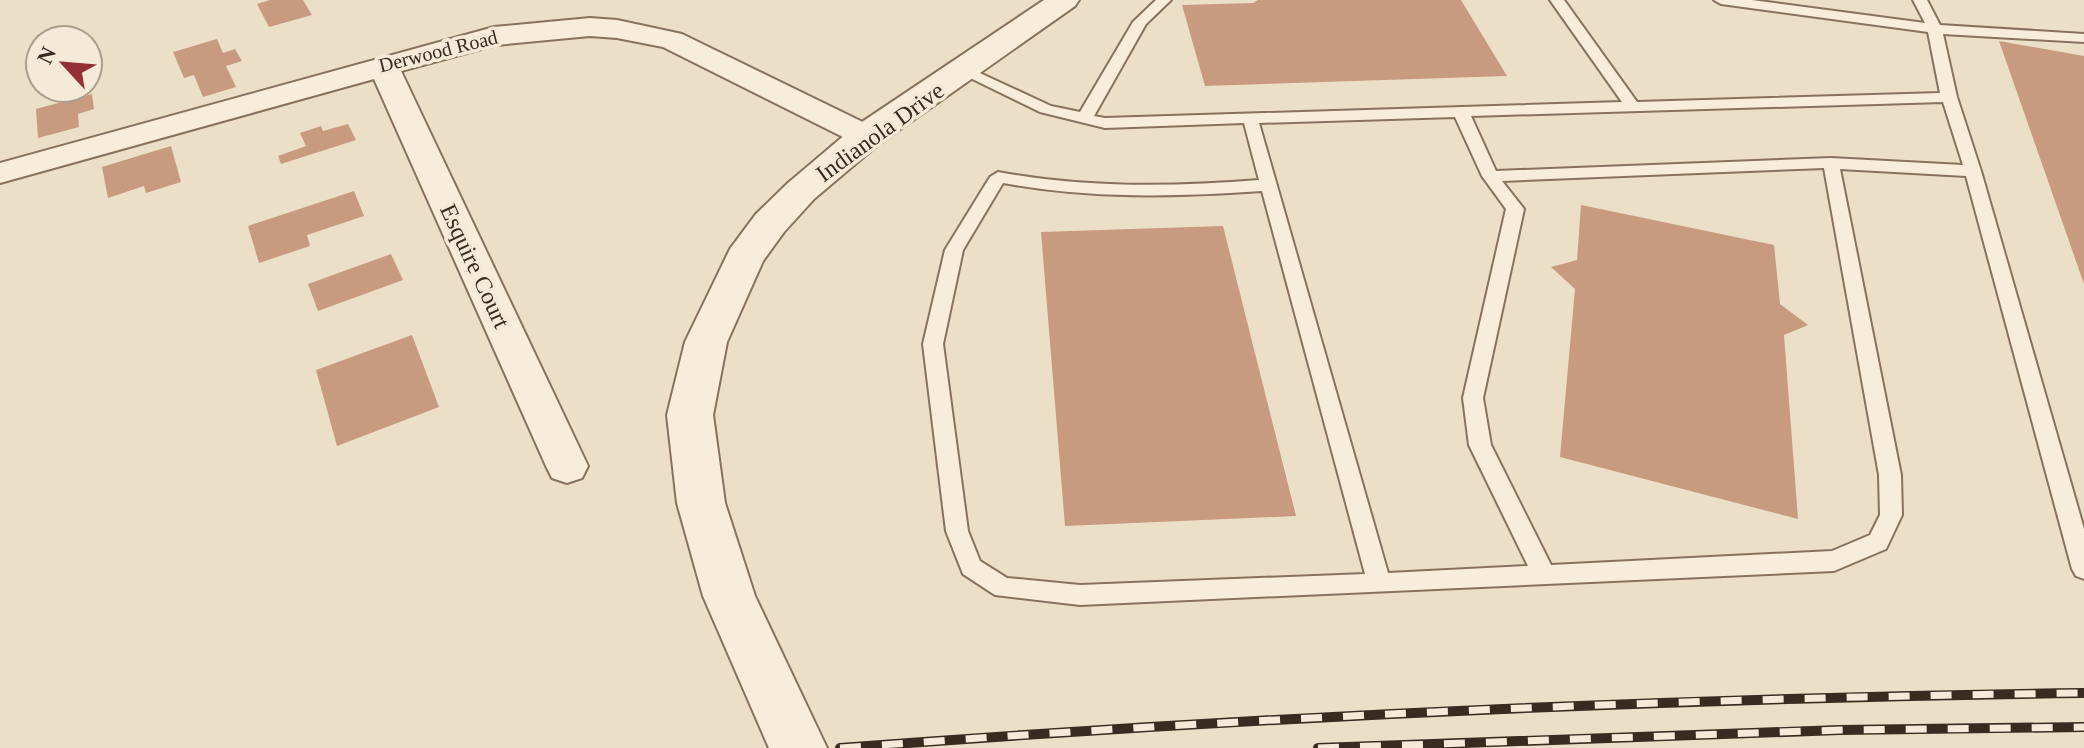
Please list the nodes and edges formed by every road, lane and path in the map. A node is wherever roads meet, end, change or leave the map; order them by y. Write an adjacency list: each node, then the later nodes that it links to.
1 (1064, 0): 9 (street, Indianola Drive)
2 (1164, 0): 14 (lane)
3 (1557, 0): 11 (lane)
4 (1721, 0): 6 (lane)
5 (1920, 0): 6 (lane)
6 (1935, 29): 7 (lane); 10 (lane)
7 (2084, 38)
8 (383, 65): 15 (street, Derwood Road); 18 (street, Derwood Road); 21 (street, Esquire Court)
9 (964, 71): 14 (lane); 15 (street, Indianola Drive)
10 (1949, 97): 11 (lane); 17 (lane)
11 (1633, 107): 12 (lane)
12 (1461, 112): 13 (lane); 19 (lane)
13 (1250, 118): 14 (lane); 20 (lane)
14 (1084, 119)
15 (866, 136): 25 (street, Indianola Drive)
16 (1831, 163): 17 (lane); 19 (lane); 23 (lane)
17 (1973, 171): 22 (lane)
18 (0, 173)
19 (1490, 176): 23 (lane)
20 (1268, 185): 24 (lane); 24 (lane)
21 (567, 466)
22 (2084, 569)
23 (1544, 575): 24 (lane)
24 (1379, 583)
25 (798, 748)

